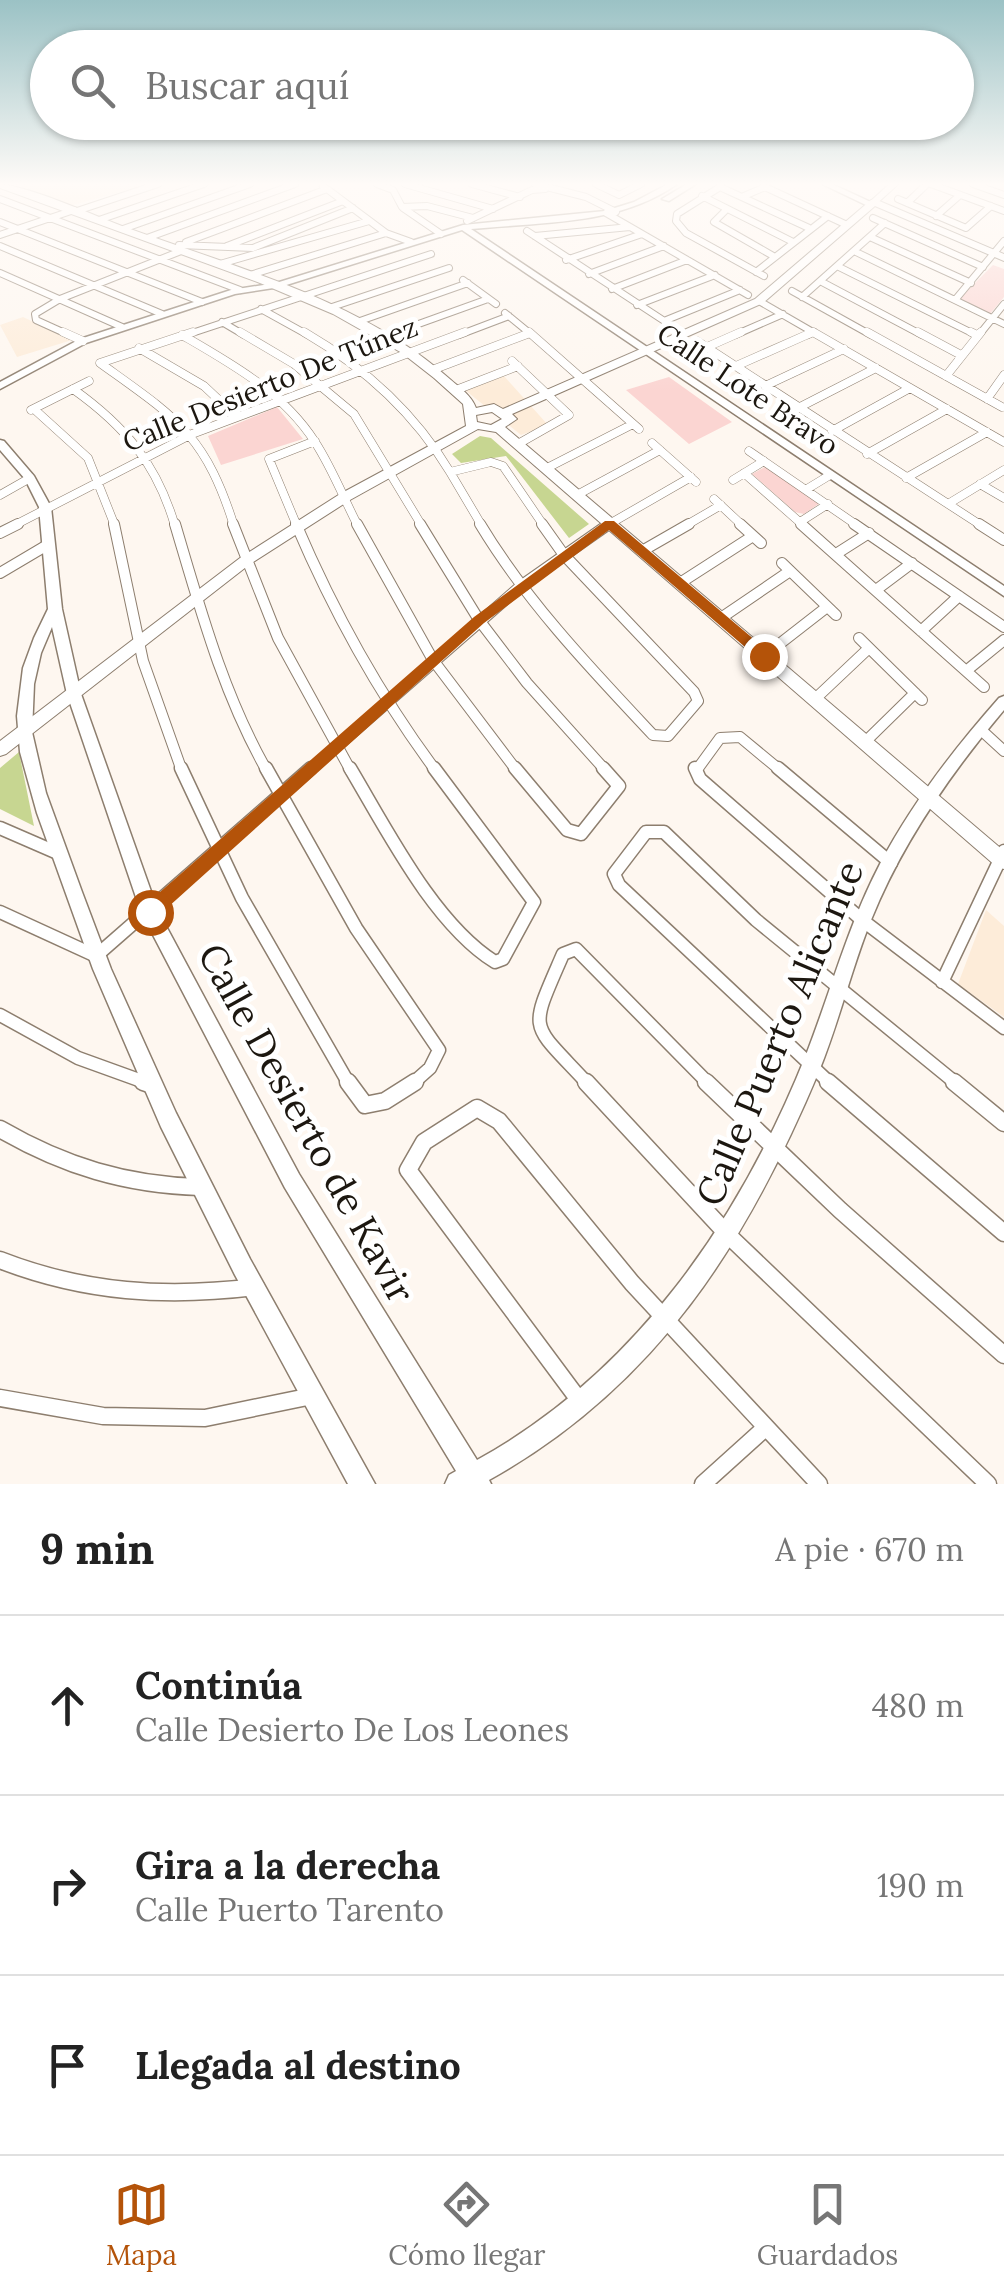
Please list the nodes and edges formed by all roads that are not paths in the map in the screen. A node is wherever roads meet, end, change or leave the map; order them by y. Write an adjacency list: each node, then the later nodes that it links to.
1 (18, 253): 41 (street)
2 (80, 253): 32 (street)
3 (145, 253): 26 (street)
4 (169, 253): 26 (street)
5 (192, 253): 29 (main road)
6 (256, 253): 29 (street)
7 (320, 253): 36 (street)
8 (375, 253): 42 (street)
9 (424, 253): 46 (street)
10 (430, 253): 54 (street)
11 (514, 253): 75 (street, Calle Lote Bravo)
12 (557, 253): 27 (street)
13 (586, 253): 27 (street)
14 (645, 253): 35 (street)
15 (676, 253): 28 (street)
16 (724, 253): 33 (street)
17 (768, 253): 24 (street)
18 (779, 253): 24 (street)
19 (808, 253): 47 (main road)
20 (853, 253): 30 (street)
21 (857, 253): 50 (street)
22 (906, 253): 40 (street)
23 (952, 253): 31 (street)
24 (775, 257): 33 (street)
25 (998, 258): 31 (street)
26 (160, 259): 32 (street); 44 (street)
27 (566, 260): 35 (street)
28 (687, 260): 37 (street); 43 (street)
29 (220, 264): 36 (main road)
30 (840, 267): 39 (street); 69 (street)
31 (983, 267): 40 (street)
32 (128, 272): 41 (street); 51 (street)
33 (756, 272): 38 (street)
34 (0, 273): 49 (street)
35 (589, 274): 43 (street)
36 (250, 275): 42 (main road)
37 (715, 275): 47 (street); 53 (street)
38 (764, 276)
39 (822, 282): 48 (street); 77 (street)
40 (971, 283): 50 (street)
41 (94, 284): 49 (street); 56 (street)
42 (277, 284): 44 (street); 46 (main road)
43 (612, 289): 53 (street)
44 (240, 290): 51 (street)
45 (792, 291): 48 (street)
46 (304, 295): 54 (main road); 55 (street)
47 (749, 295): 57 (street); 59 (street); 75 (main road)
48 (802, 297): 83 (street)
49 (60, 299): 63 (street); 70 (street)
50 (956, 300): 58 (street)
51 (202, 302): 56 (street)
52 (1004, 304): 58 (street)
53 (637, 305): 59 (street)
54 (332, 307): 61 (main road)
55 (260, 309): 60 (street); 80 (street)
56 (162, 314): 63 (street)
57 (782, 314): 66 (street); 72 (street)
58 (991, 318): 62 (street); 69 (street)
59 (664, 321): 64 (street)
60 (222, 322): 67 (street); 86 (street)
61 (360, 322): 68 (main road); 68 (street)
62 (1004, 324)
63 (122, 327): 70 (street)
64 (674, 328)
65 (530, 332): 76 (street, Calle Desierto De Túnez); 81 (street); 84 (street)
66 (814, 332): 74 (street); 78 (street)
67 (182, 334): 73 (street); 93 (street)
68 (385, 336): 76 (main road)
69 (977, 336): 77 (street)
70 (83, 341): 87 (street)
71 (698, 341): 72 (street)
72 (707, 347): 78 (street)
73 (139, 348): 98 (street); 103 (street)
74 (844, 349): 79 (street); 88 (street)
75 (646, 350): 84 (main road); 119 (street, Calle Lote Bravo)
76 (410, 352): 80 (street, Calle Desierto De Túnez); 81 (main road)
77 (962, 355): 83 (street)
78 (736, 366): 88 (street)
79 (876, 368): 90 (street); 96 (street)
80 (361, 370): 86 (street, Calle Desierto De Túnez); 108 (street)
81 (432, 370): 91 (main road)
82 (1004, 374): 94 (street)
83 (946, 376): 94 (street)
84 (584, 377): 92 (main road); 114 (street)
85 (88, 380): 89 (street)
86 (322, 384): 93 (street, Calle Desierto De Túnez); 116 (street)
87 (0, 386)
88 (765, 386): 96 (street)
89 (73, 388): 111 (street); 121 (street)
90 (910, 388): 97 (street); 101 (street)
91 (459, 393): 92 (street); 99 (main road); 100 (main road)
92 (548, 393): 99 (main road); 107 (street)
93 (279, 399): 98 (street, Calle Desierto De Túnez); 104 (street)
94 (987, 399): 95 (street)
95 (1002, 406)
96 (798, 408): 101 (street)
97 (947, 410): 102 (street); 110 (street)
98 (236, 416): 103 (street, Calle Desierto De Túnez)
99 (500, 416): 100 (main road); 100 (main road); 107 (main road)
100 (473, 419): 108 (main road)
101 (832, 431): 110 (street)
102 (987, 432): 105 (street); 122 (street)
103 (192, 434): 111 (street, Calle Desierto De Túnez); 143 (street)
104 (315, 441): 128 (street); 135 (street)
105 (1004, 442)
106 (0, 443): 112 (street, Calle Desierto de Kavir)
107 (518, 444): 114 (main road)
108 (435, 447): 116 (main road); 117 (street)
109 (749, 451): 113 (street)
110 (868, 454): 122 (street)
111 (146, 456): 121 (street, Calle Desierto De Túnez); 151 (street)
112 (6, 457): 120 (street, Calle Desierto de Kavir)
113 (764, 461): 118 (street); 125 (street)
114 (546, 468): 127 (main road)
115 (1004, 470): 124 (street)
116 (391, 471): 128 (main road); 154 (street)
117 (450, 472): 142 (street); 147 (street)
118 (744, 473): 123 (street); 133 (street)
119 (830, 475): 125 (street); 149 (street, Calle Lote Bravo)
120 (30, 478): 126 (street); 132 (street, Calle Desierto de Kavir)
121 (99, 478): 132 (street, Calle Desierto De Túnez); 159 (street)
122 (906, 478): 131 (street)
123 (734, 480)
124 (980, 484): 129 (street); 131 (street)
125 (807, 489): 130 (street)
126 (0, 494)
127 (578, 494): 134 (main road); 134 (street)
128 (345, 498): 135 (main road); 162 (street)
129 (1004, 498)
130 (828, 504): 133 (street); 137 (street)
131 (948, 504): 138 (street)
132 (45, 507): 136 (street, Calle Desierto De Túnez); 139 (street, Calle Desierto de Kavir)
133 (800, 522): 141 (street)
134 (610, 524): 140 (main road); 142 (street)
135 (296, 528): 143 (main road); 168 (street)
136 (0, 532)
137 (869, 532): 141 (street); 144 (street)
138 (1004, 540)
139 (49, 544): 145 (street); 152 (street, Calle Desierto de Kavir)
140 (642, 551): 146 (main road); 146 (street)
141 (836, 554): 148 (street)
142 (564, 555): 147 (street); 147 (street)
143 (244, 561): 151 (main road); 172 (street)
144 (912, 563): 148 (street); 150 (street)
145 (0, 574)
146 (680, 583): 153 (main road)
147 (522, 585): 154 (street)
148 (876, 590): 156 (street)
149 (1004, 592)
150 (959, 596): 155 (street); 156 (street)
151 (195, 597): 159 (main road); 175 (street)
152 (54, 609): 165 (street, Calle Desierto de Kavir); 170 (street, Calle Desierto de Kavir)
153 (721, 618): 161 (main road); 161 (street)
154 (479, 620): 162 (street); 162 (street)
155 (1004, 627)
156 (921, 631): 163 (street)
157 (859, 638): 160 (street)
158 (1004, 640): 163 (street)
159 (136, 642): 165 (main road); 178 (street)
160 (869, 648): 166 (street); 171 (street)
161 (764, 656): 166 (main road)
162 (433, 660): 168 (street)
163 (966, 670): 164 (street)
164 (984, 687)
165 (74, 694): 170 (main road); 183 (street, Calle Desierto de Kavir)
166 (815, 699): 171 (main road)
167 (1004, 701): 169 (street, Calle Puerto Alicante)
168 (386, 704): 172 (street); 172 (street)
169 (980, 728): 174 (street); 176 (street, Calle Puerto Alicante)
170 (25, 732): 173 (main road); 179 (street, Calle Desierto de Kavir)
171 (865, 742): 176 (main road)
172 (334, 747): 175 (street)
173 (0, 750)
174 (1004, 751)
175 (278, 797): 178 (street); 178 (street)
176 (930, 798): 180 (main road); 181 (street, Calle Puerto Alicante)
177 (0, 828): 179 (street)
178 (217, 852): 183 (street)
179 (60, 854): 185 (street, Calle Desierto de Kavir)
180 (1003, 857): 186 (street)
181 (891, 863): 184 (street, Calle Puerto Alicante); 184 (street)
182 (0, 912): 185 (street)
183 (150, 912): 185 (street); 206 (street, Calle Desierto de Kavir)
184 (862, 920): 186 (street); 187 (street, Calle Puerto Alicante)
185 (96, 956): 191 (street, Calle Desierto de Kavir)
186 (942, 982): 189 (street)
187 (838, 989): 190 (street, Calle Puerto Alicante); 190 (street); 192 (street)
188 (0, 1015): 191 (street)
189 (1004, 1028)
190 (810, 1069): 194 (street, Calle Puerto Alicante); 196 (street)
191 (152, 1085): 195 (street, Calle Desierto de Kavir)
192 (1004, 1123)
193 (0, 1130): 195 (street)
194 (774, 1151): 197 (street, Calle Puerto Alicante); 197 (street); 201 (street)
195 (200, 1187): 199 (street, Calle Desierto de Kavir)
196 (1004, 1232)
197 (729, 1236): 200 (street, Calle Puerto Alicante); 210 (street)
198 (0, 1260): 199 (street)
199 (256, 1287): 202 (street, Calle Desierto de Kavir)
200 (668, 1323): 204 (street, Calle Puerto Alicante); 204 (street); 205 (street)
201 (1004, 1355)
202 (312, 1396): 203 (street); 207 (street, Calle Desierto de Kavir)
203 (0, 1398)
204 (582, 1404): 206 (street, Calle Puerto Alicante)
205 (764, 1429): 208 (street); 209 (street)
206 (470, 1481)
207 (362, 1484)
208 (702, 1484)
209 (819, 1484)
210 (988, 1484)

